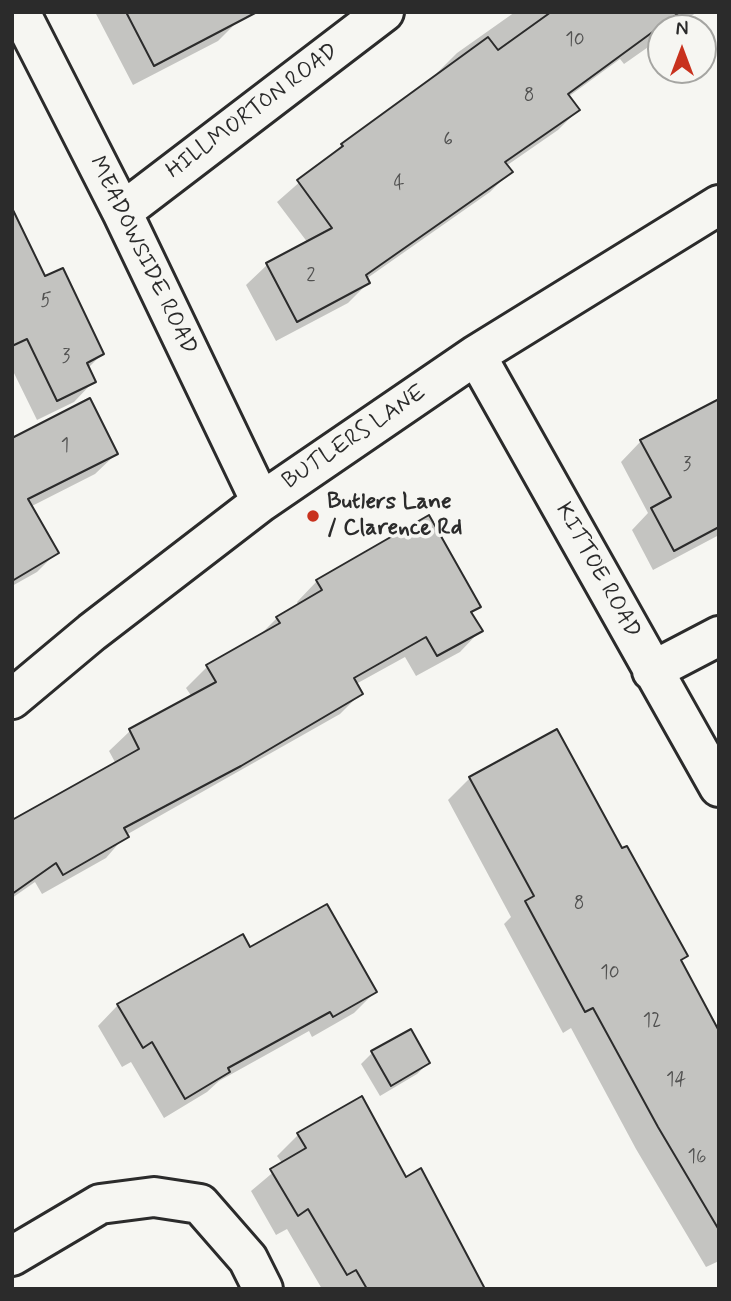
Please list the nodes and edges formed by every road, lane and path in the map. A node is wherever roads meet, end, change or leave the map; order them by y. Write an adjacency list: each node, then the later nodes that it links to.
1 (20, 12): 4 (street, MEADOWSIDE ROAD)
2 (384, 12): 4 (street, HILLMORTON ROAD)
3 (719, 205): 5 (street, BUTLERS LANE)
4 (122, 212): 6 (street, MEADOWSIDE ROAD)
5 (476, 355): 6 (street, BUTLERS LANE); 8 (street, KITTOE ROAD)
6 (261, 502): 9 (street, BUTLERS LANE)
7 (719, 636): 8 (street)
8 (652, 671): 10 (street, KITTOE ROAD)
9 (12, 699)
10 (719, 787)
11 (12, 1256): 12 (street)
12 (263, 1289)

